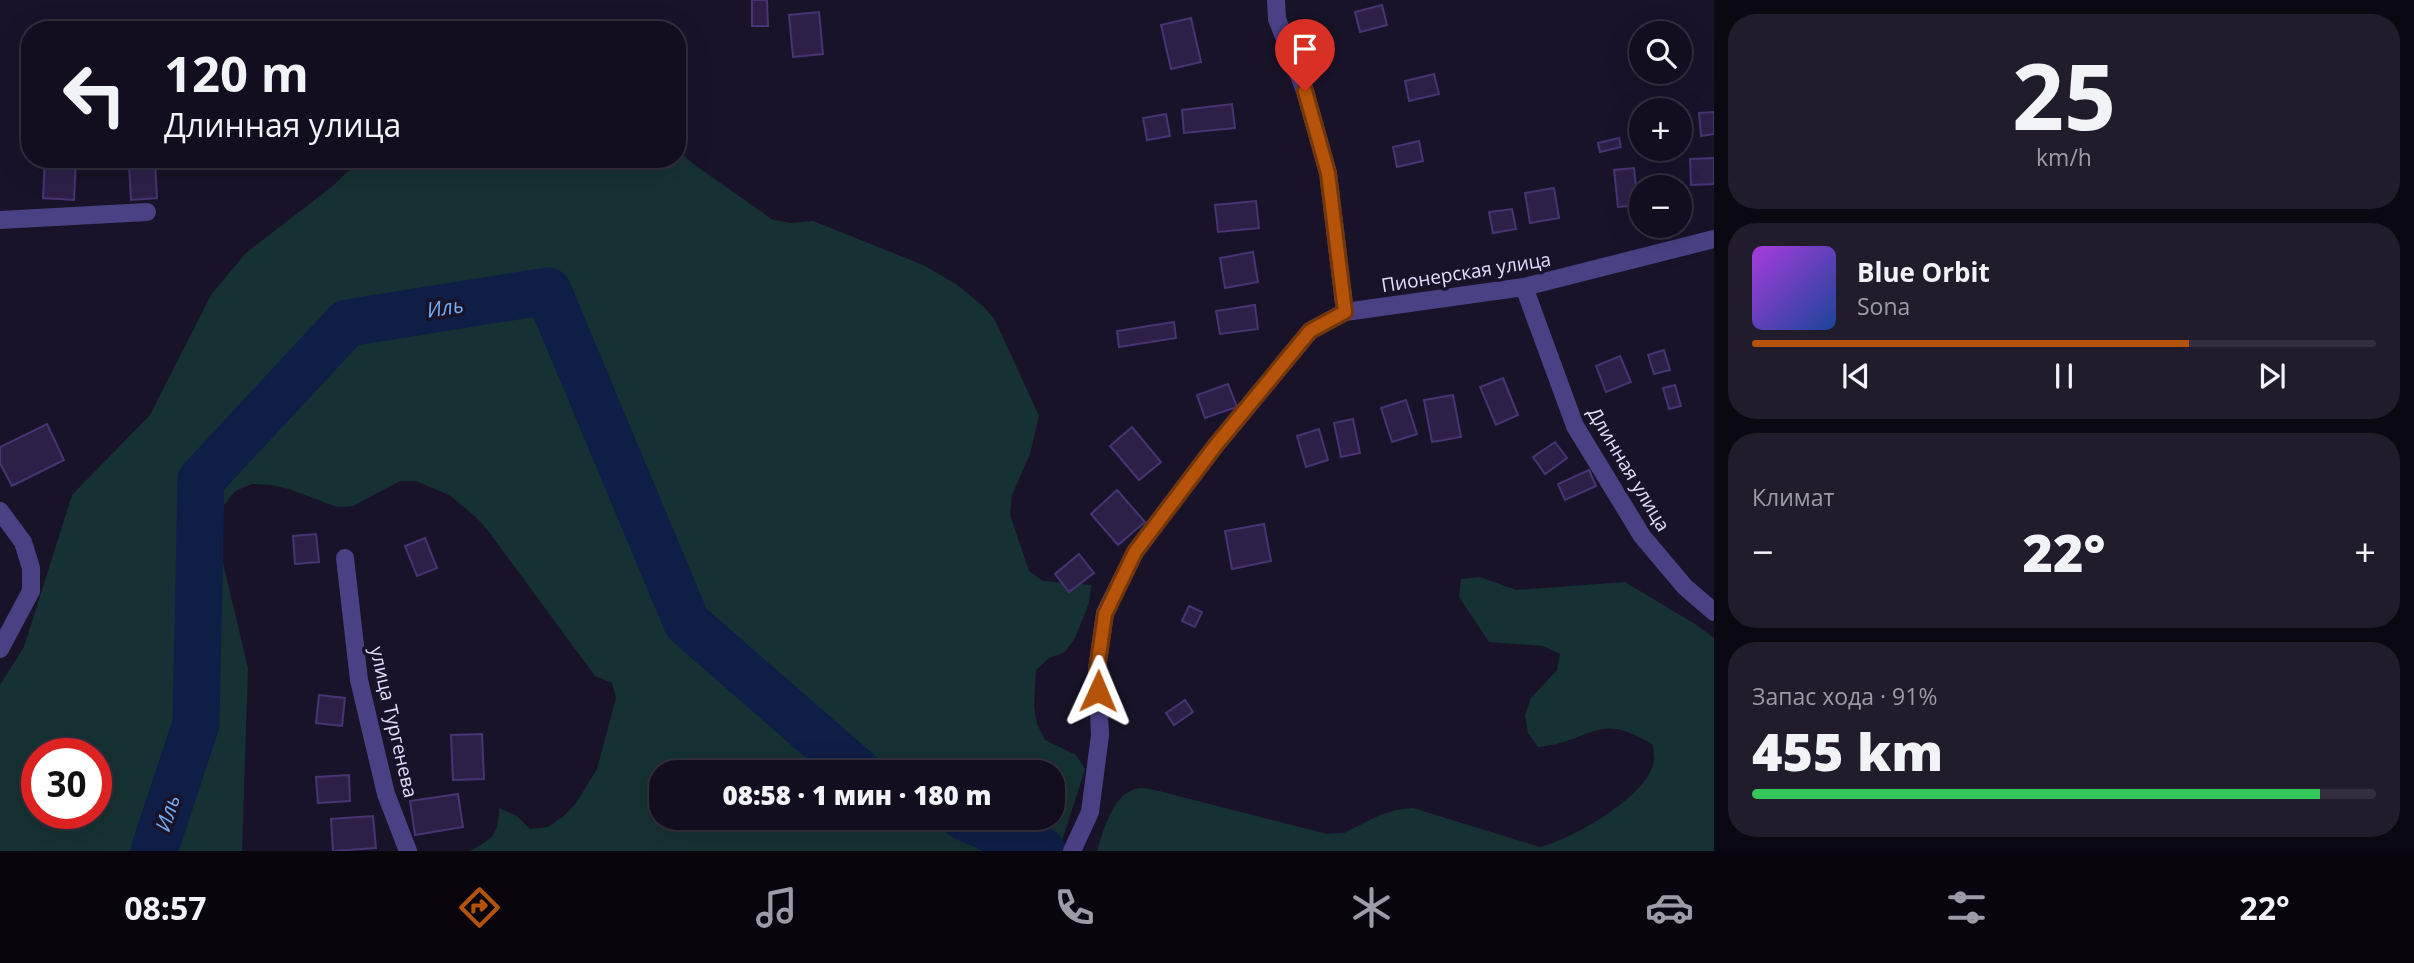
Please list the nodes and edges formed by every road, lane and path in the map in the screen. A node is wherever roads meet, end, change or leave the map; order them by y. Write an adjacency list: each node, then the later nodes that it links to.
1 (1276, 0): 6 (street)
2 (147, 212): 3 (street)
3 (0, 220)
4 (1714, 239): 5 (street, Пионерская улица)
5 (1524, 287): 6 (street, Пионерская улица); 9 (street, Длинная улица)
6 (1345, 312): 12 (street)
7 (0, 511): 10 (street)
8 (345, 558): 11 (street, улица Тургенева)
9 (1714, 612)
10 (0, 649)
11 (408, 851)
12 (1072, 851)

